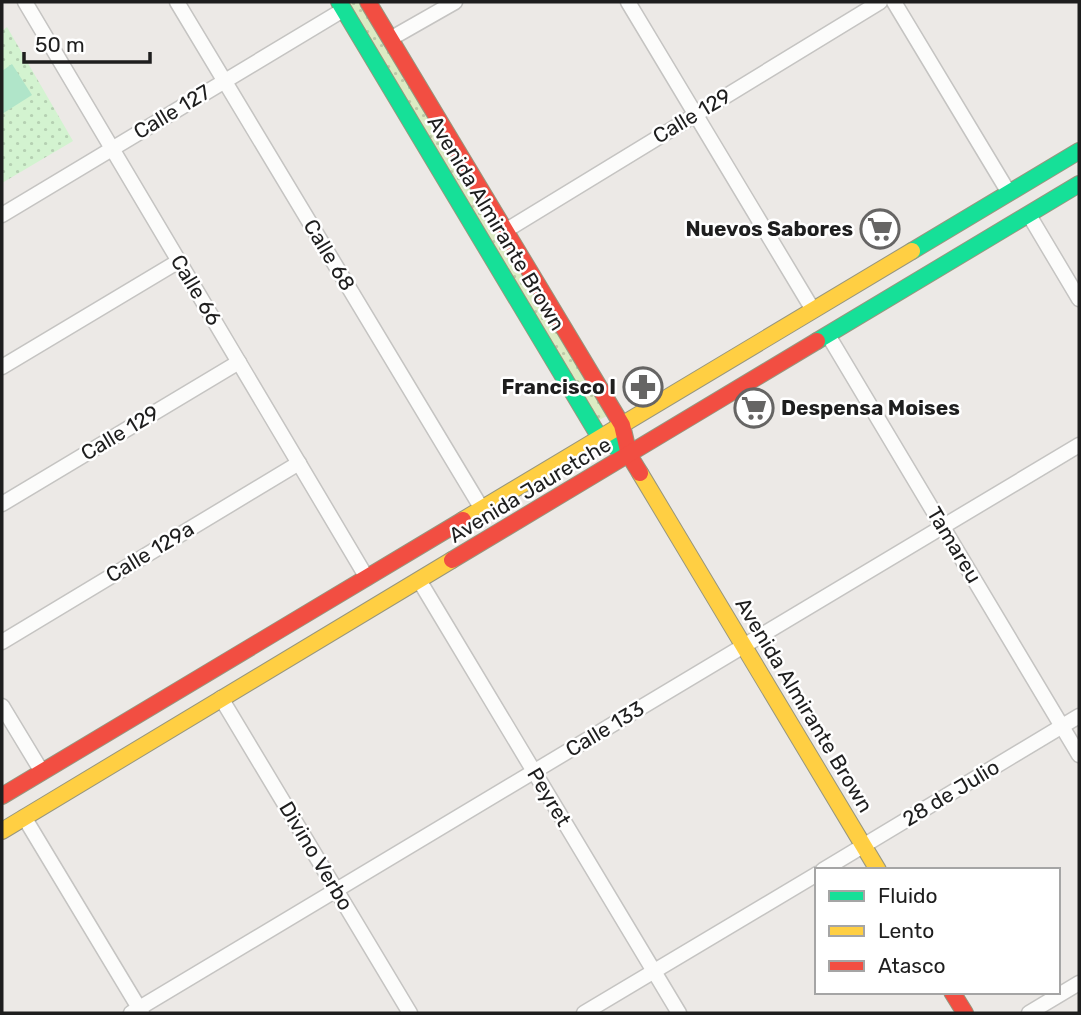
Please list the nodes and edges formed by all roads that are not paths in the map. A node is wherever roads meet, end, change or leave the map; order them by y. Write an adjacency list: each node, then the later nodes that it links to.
1 (25, 2): 12 (street, Calle 66)
2 (177, 2): 10 (street, Calle 68)
3 (368, 2): 9 (main road, Avenida Almirante Brown)
4 (455, 2): 9 (street)
5 (628, 2): 11 (street)
6 (880, 2): 11 (street, Calle 129)
7 (894, 2): 15 (street)
8 (341, 6): 10 (street, Calle 127); 26 (main road, Avenida Almirante Brown)
9 (390, 39): 18 (main road, Avenida Almirante Brown)
10 (224, 81): 12 (street, Calle 127); 31 (street, Calle 68)
11 (695, 114): 18 (street, Calle 129); 21 (street)
12 (112, 149): 16 (street, Calle 127); 19 (street, Calle 66)
13 (1079, 151): 15 (main road, Avenida Jauretche)
14 (1079, 184): 17 (main road, Avenida Jauretche)
15 (1009, 193): 21 (main road, Avenida Jauretche)
16 (2, 215)
17 (1029, 215): 20 (street); 22 (main road, Avenida Jauretche)
18 (505, 230): 25 (main road, Avenida Almirante Brown)
19 (179, 261): 23 (street, Calle 66); 24 (street)
20 (1079, 299)
21 (813, 310): 25 (main road, Avenida Jauretche)
22 (828, 335): 28 (main road, Avenida Jauretche); 32 (street, Tamareu)
23 (239, 362): 29 (street, Calle 66); 30 (street, Calle 129)
24 (2, 367)
25 (622, 425): 26 (main road, Avenida Jauretche); 28 (main road, Avenida Almirante Brown)
26 (600, 438): 28 (main road, Avenida Almirante Brown); 31 (main road, Avenida Jauretche)
27 (1079, 445): 32 (street, Calle 133)
28 (629, 455): 34 (main road, Avenida Jauretche); 36 (main road, Avenida Almirante Brown)
29 (299, 463): 33 (street, Calle 66); 35 (street, Calle 129a)
30 (2, 504)
31 (482, 509): 33 (main road, Avenida Jauretche)
32 (943, 527): 36 (street, Calle 133); 40 (street, Tamareu)
33 (367, 578): 42 (main road, Avenida Jauretche)
34 (419, 580): 37 (main road, Avenida Jauretche); 43 (street, Peyret)
35 (2, 642)
36 (744, 646): 43 (street, Calle 133); 47 (main road, Avenida Almirante Brown)
37 (221, 698): 45 (main road, Avenida Jauretche); 51 (street, Divino Verbo)
38 (2, 706): 42 (street)
39 (1079, 716): 40 (street, 28 de Julio)
40 (1062, 727): 41 (street, Tamareu); 47 (street, 28 de Julio)
41 (1079, 755)
42 (42, 772): 44 (main road, Avenida Jauretche)
43 (534, 772): 51 (street, Calle 133); 52 (street, Peyret)
44 (2, 796)
45 (24, 817): 46 (main road, Avenida Jauretche); 55 (street)
46 (2, 831)
47 (864, 845): 48 (street, 28 de Julio); 49 (main road, Avenida Almirante Brown)
48 (826, 868)
49 (877, 868)
50 (815, 875): 52 (street)
51 (337, 890): 55 (street, Calle 133); 56 (street, Divino Verbo)
52 (653, 971): 57 (street); 58 (street, Peyret)
53 (1079, 983): 60 (street)
54 (953, 994): 59 (main road)
55 (138, 1012)
56 (410, 1013)
57 (583, 1013)
58 (679, 1013)
59 (965, 1013)
60 (1028, 1013)

